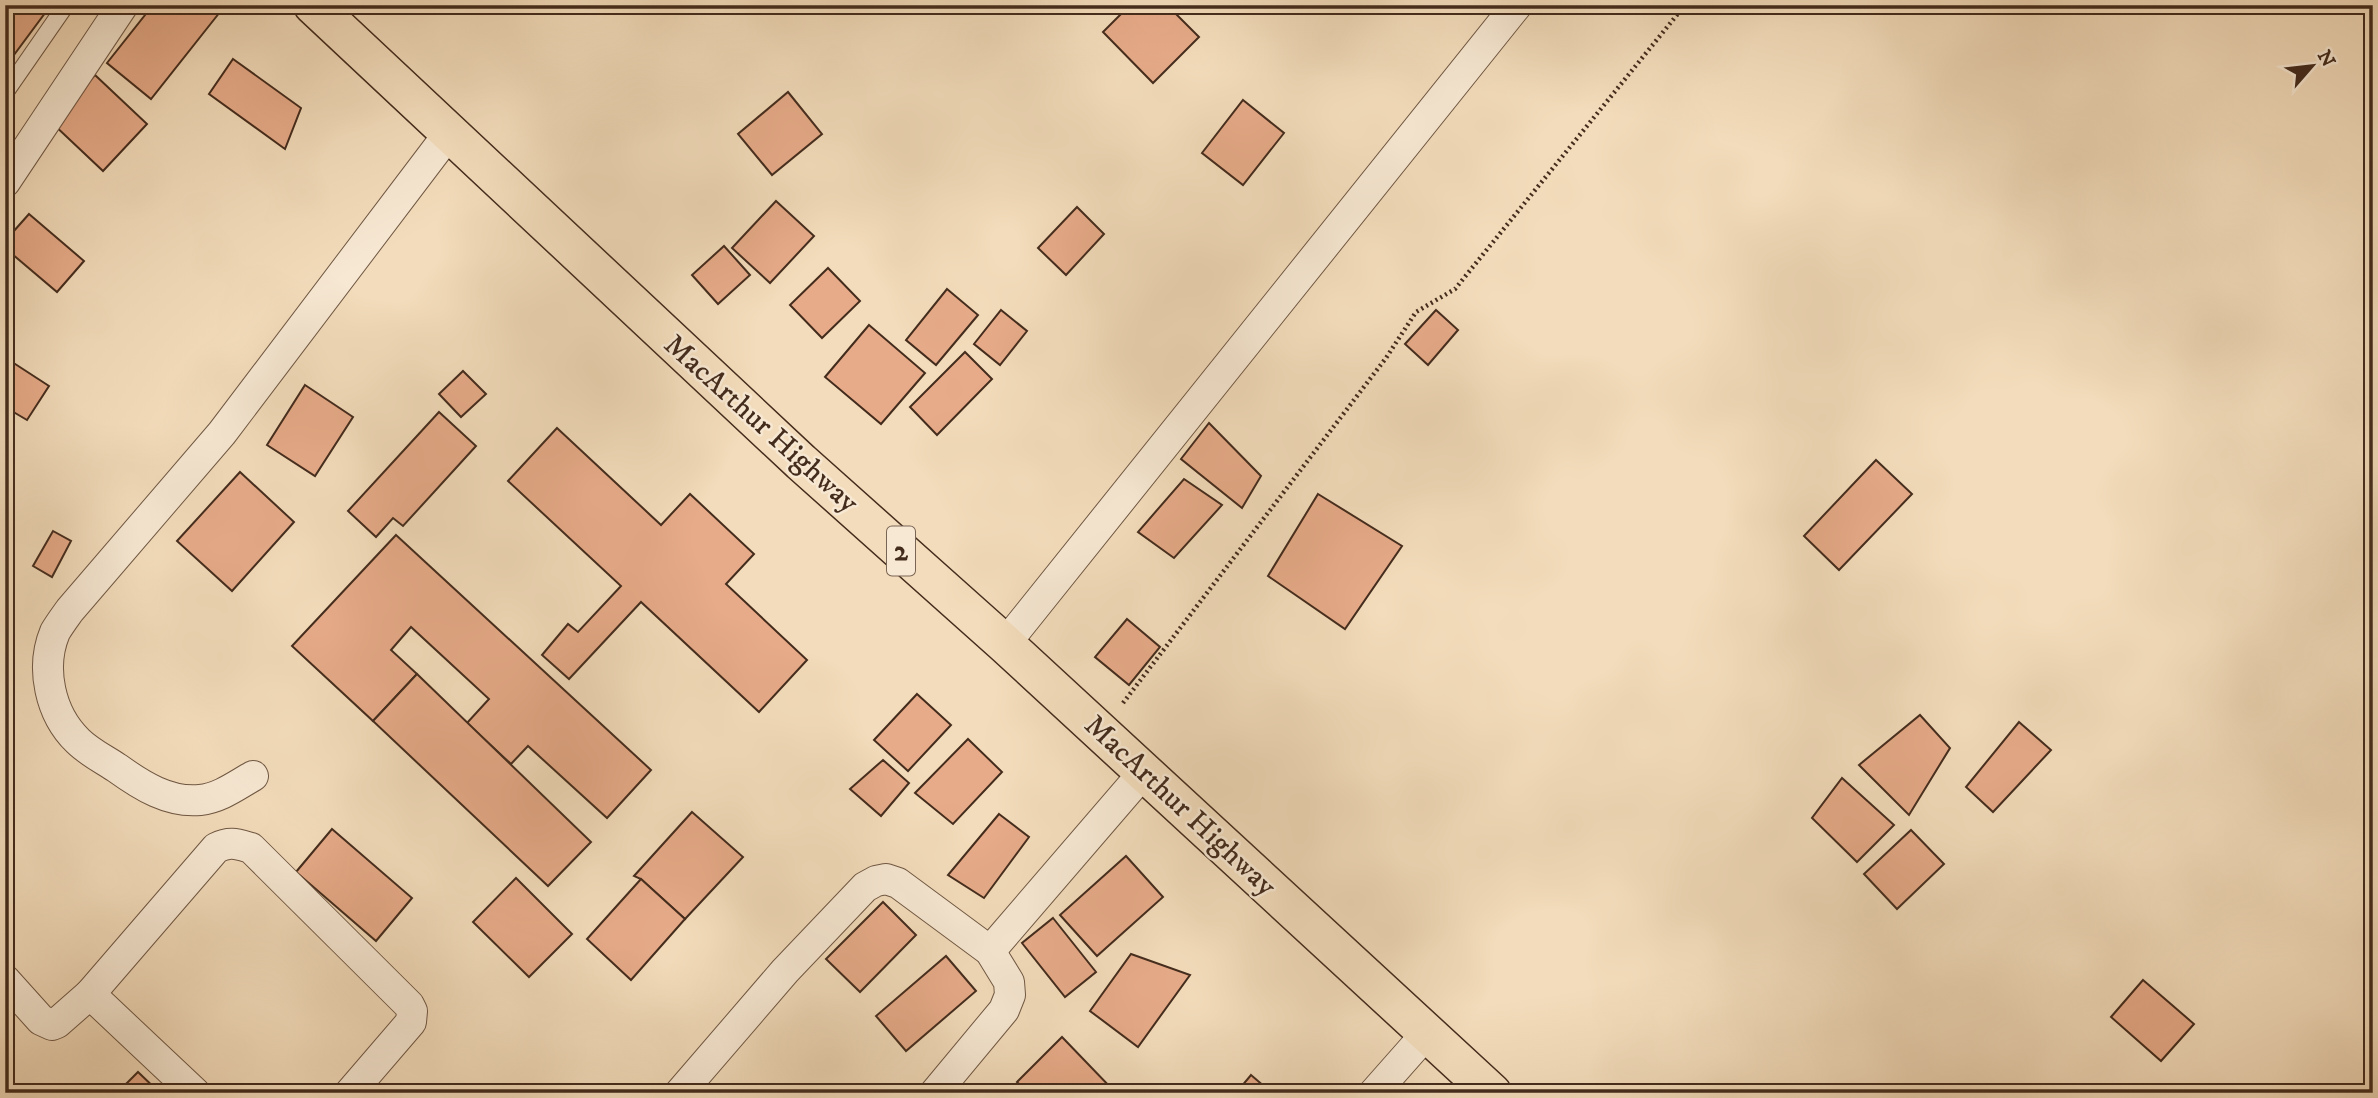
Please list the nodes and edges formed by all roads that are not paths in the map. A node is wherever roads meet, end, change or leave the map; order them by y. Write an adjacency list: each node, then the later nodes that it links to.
1 (66, 5): 5 (lane)
2 (123, 5): 7 (street)
3 (313, 5): 6 (highway, MacArthur Highway / 2)
4 (1517, 5): 8 (street)
5 (5, 93)
6 (450, 132): 8 (highway, MacArthur Highway / 2); 10 (street)
7 (5, 182)
8 (1005, 644): 9 (highway, MacArthur Highway / 2)
9 (1144, 772): 11 (street); 14 (highway, MacArthur Highway / 2)
10 (253, 776)
11 (990, 951): 17 (street); 18 (street)
12 (5, 980): 13 (street)
13 (90, 995): 15 (street); 16 (street)
14 (1427, 1033): 19 (street); 20 (highway, MacArthur Highway / 2)
15 (195, 1093)
16 (350, 1093)
17 (680, 1093)
18 (935, 1093)
19 (1374, 1093)
20 (1492, 1093)

